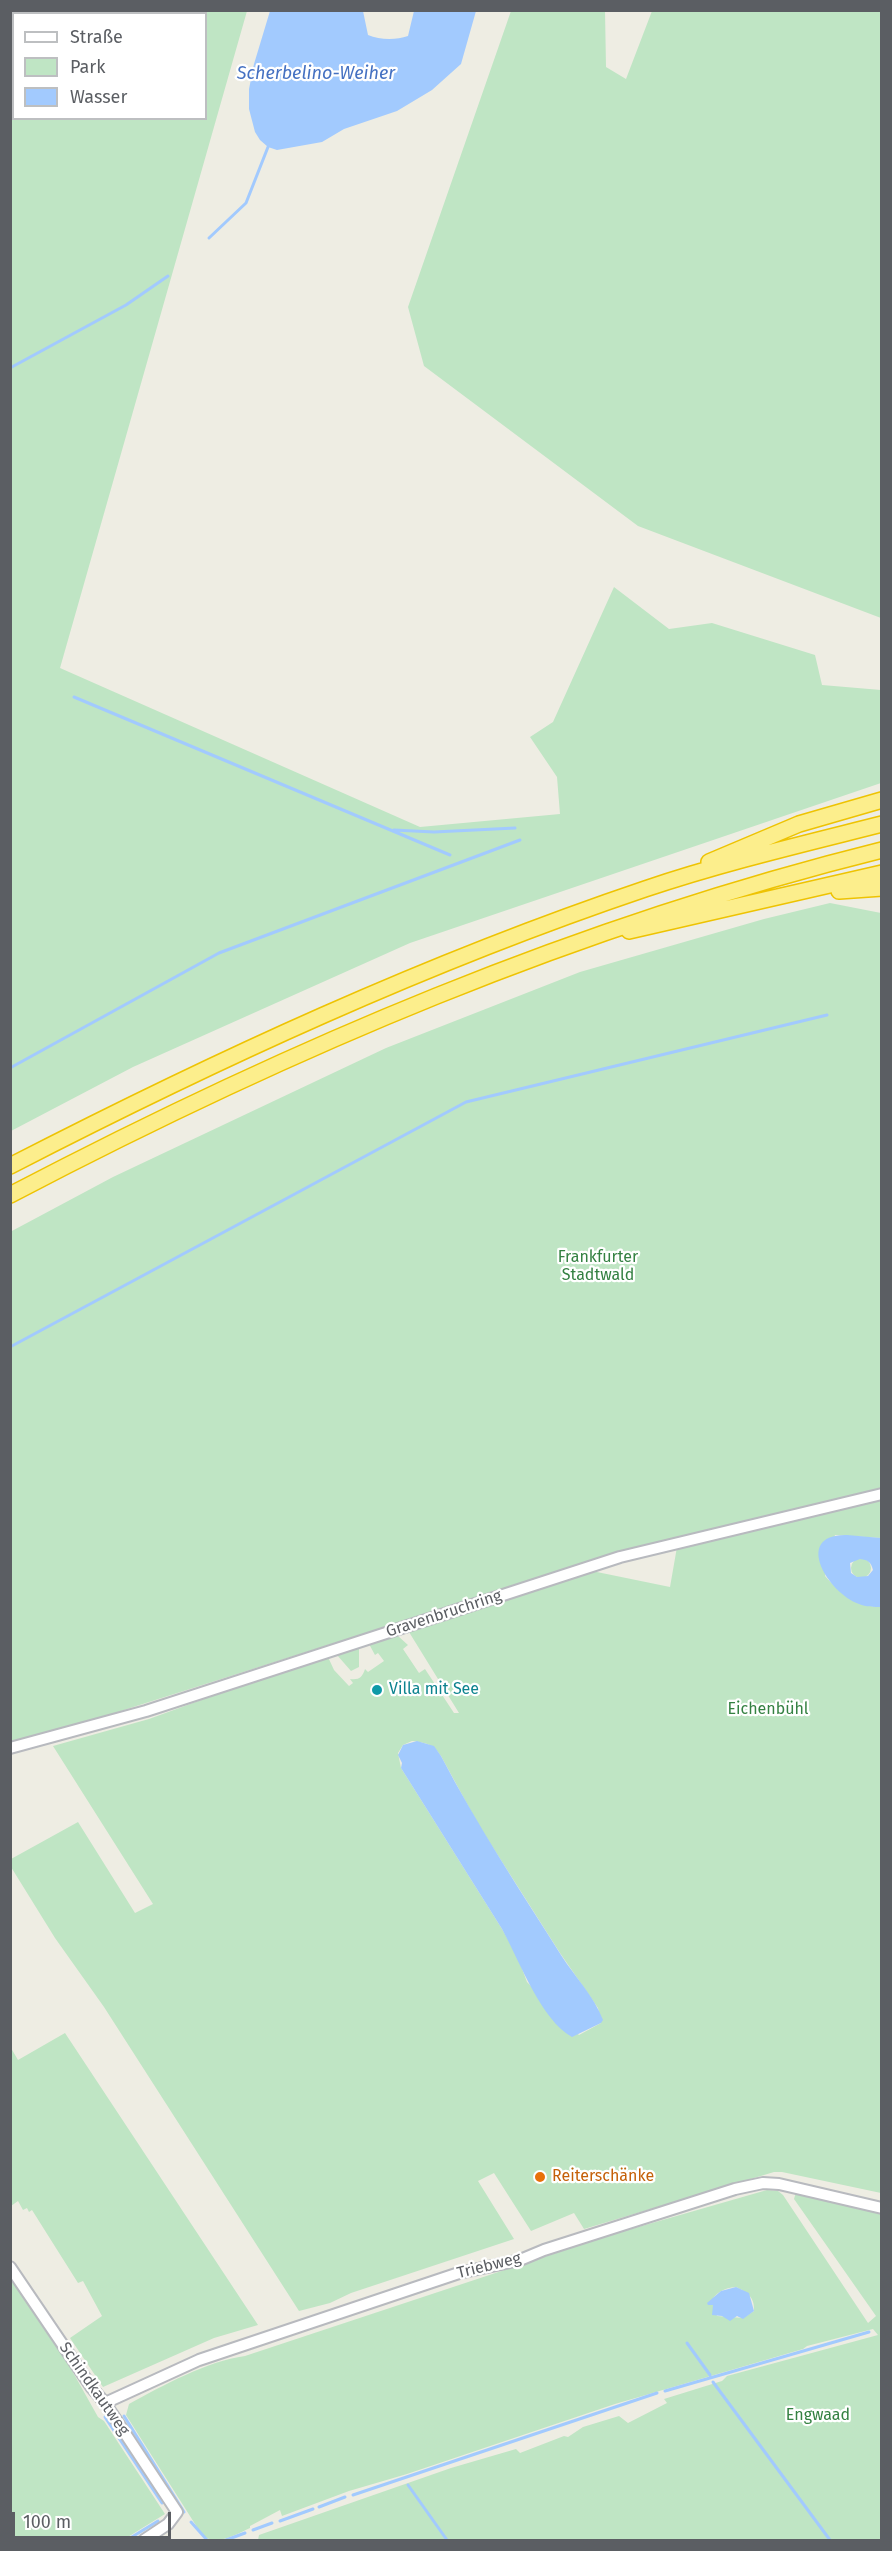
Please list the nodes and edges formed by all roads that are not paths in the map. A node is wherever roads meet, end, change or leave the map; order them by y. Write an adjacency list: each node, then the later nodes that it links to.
1 (882, 800): 5 (highway)
2 (882, 824): 5 (highway)
3 (882, 850): 8 (highway)
4 (882, 873): 7 (highway)
5 (648, 888): 9 (highway)
6 (882, 888): 7 (highway)
7 (783, 896): 8 (highway)
8 (579, 940): 10 (highway)
9 (10, 1166)
10 (10, 1195)
11 (882, 1494): 12 (street, Gravenbruchring)
12 (10, 1748)
13 (882, 2208): 15 (street, Triebweg)
14 (10, 2268): 15 (street, Schindkautweg)
15 (105, 2403): 16 (street, Schindkautweg)
16 (144, 2541)

